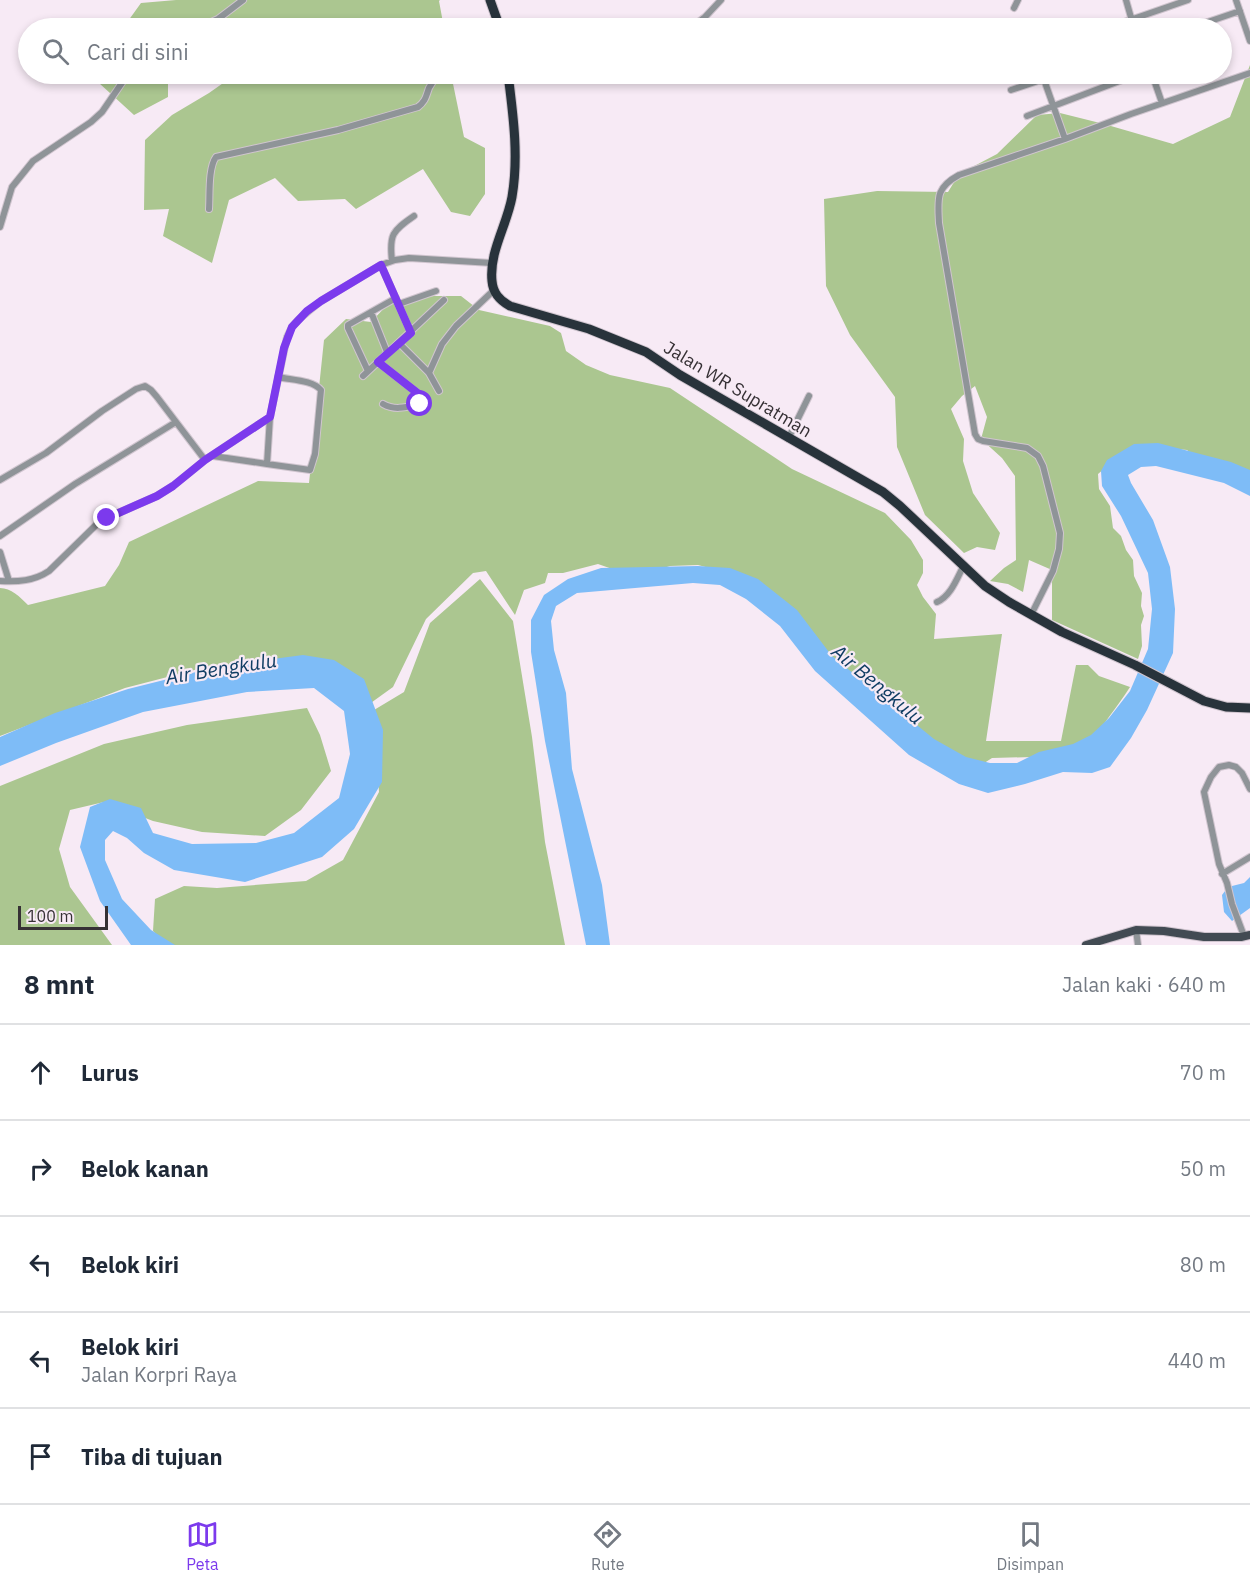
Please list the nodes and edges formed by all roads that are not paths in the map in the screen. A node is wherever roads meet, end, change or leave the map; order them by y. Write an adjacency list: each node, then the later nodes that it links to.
1 (243, 0): 10 (street)
2 (490, 0): 11 (highway)
3 (721, 0): 12 (street)
4 (1017, 0): 8 (street)
5 (1126, 0): 13 (street)
6 (1188, 0): 14 (street)
7 (1236, 0): 9 (street)
8 (1014, 8)
9 (1240, 11): 15 (street); 16 (street)
10 (219, 18)
11 (496, 18)
12 (704, 18)
13 (1130, 18)
14 (1137, 18)
15 (1219, 18)
16 (1250, 41)
17 (1250, 73): 18 (street)
18 (1232, 79)
19 (121, 84): 34 (street)
20 (432, 84): 32 (street)
21 (510, 84): 36 (highway)
22 (1025, 84): 27 (street)
23 (1046, 84): 29 (street)
24 (1111, 84): 29 (street)
25 (1155, 84): 28 (street)
26 (1218, 84): 28 (street)
27 (1011, 90)
28 (1162, 103): 31 (street)
29 (1053, 106): 30 (street); 31 (street)
30 (1027, 116)
31 (1065, 139): 65 (street)
32 (209, 209)
33 (414, 216): 35 (street)
34 (0, 227)
35 (392, 261): 36 (street); 37 (street)
36 (492, 263): 39 (highway)
37 (381, 265): 41 (street); 48 (street)
38 (436, 291): 41 (street)
39 (493, 291): 47 (street); 54 (highway, Jalan WR Supratman)
40 (444, 300): 43 (street)
41 (397, 301): 42 (street); 43 (street)
42 (371, 312): 45 (street); 46 (street)
43 (411, 333): 44 (street)
44 (399, 343): 45 (street); 47 (street)
45 (387, 352): 46 (street)
46 (378, 362): 51 (street)
47 (429, 373): 49 (street)
48 (278, 377): 52 (street); 57 (street)
49 (439, 391)
50 (809, 396): 54 (street)
51 (383, 404)
52 (270, 417): 55 (street); 57 (street)
53 (176, 422): 56 (street); 58 (street); 59 (street)
54 (788, 439): 61 (highway, Jalan WR Supratman)
55 (213, 456): 56 (street); 57 (street)
56 (205, 460): 63 (street)
57 (267, 464)
58 (0, 480)
59 (0, 536)
60 (0, 552): 63 (street)
61 (964, 565): 64 (street); 65 (highway, Jalan WR Supratman)
62 (0, 581): 63 (street)
63 (9, 581)
64 (938, 602)
65 (1031, 615): 66 (highway, Jalan WR Supratman)
66 (1250, 708)
67 (1250, 789): 69 (street)
68 (1250, 857): 69 (street)
69 (1222, 874): 71 (street)
70 (1136, 930): 72 (main road); 73 (main road); 74 (street)
71 (1247, 936): 72 (main road)
72 (1205, 941)
73 (1086, 945)
74 (1137, 945)

